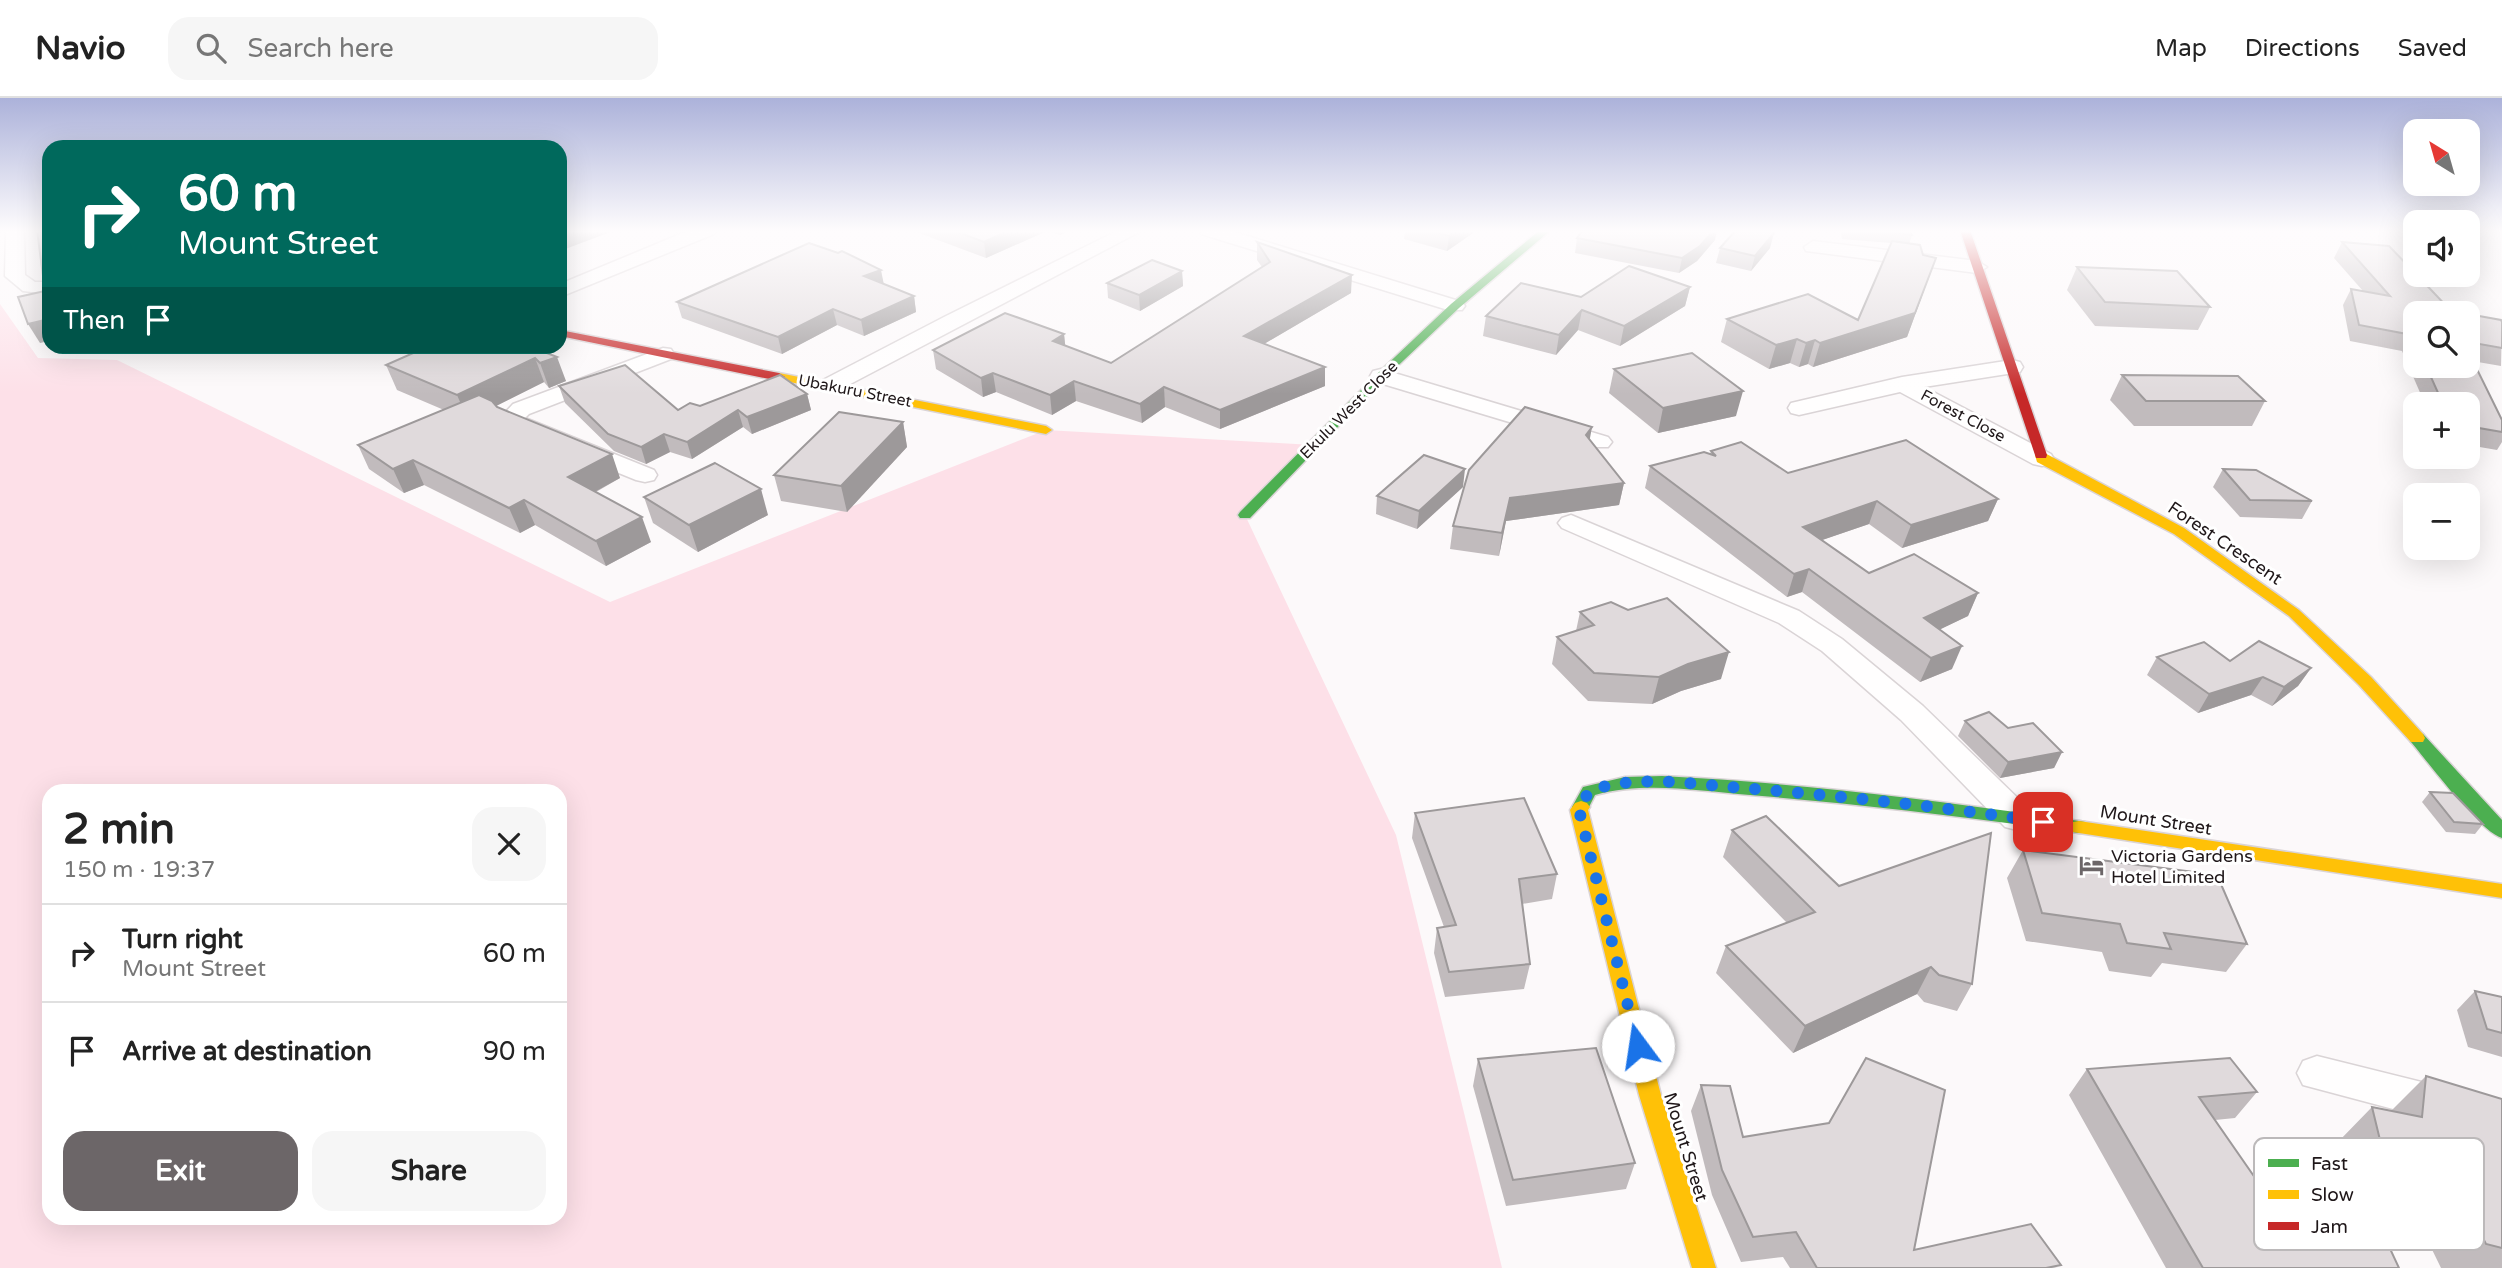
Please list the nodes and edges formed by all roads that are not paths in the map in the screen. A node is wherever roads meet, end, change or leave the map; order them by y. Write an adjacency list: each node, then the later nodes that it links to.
1 (23, 285): 6 (street)
2 (1024, 285): 13 (street)
3 (1385, 285): 7 (street)
4 (1481, 285): 7 (street, Ekulu West Close)
5 (1983, 285): 10 (street)
6 (42, 287)
7 (1455, 306): 11 (street, Ekulu West Close)
8 (567, 334): 9 (street, Ubakuru Street)
9 (663, 354): 13 (street, Ubakuru Street); 18 (street)
10 (2012, 366): 12 (street); 17 (street)
11 (1381, 376): 16 (street); 19 (street, Ekulu West Close)
12 (1902, 384): 14 (street, Forest Close); 17 (street, Forest Close)
13 (829, 386): 15 (street, Ubakuru Street)
14 (1799, 408)
15 (1046, 430)
16 (1600, 442)
17 (2042, 459): 22 (street, Forest Crescent)
18 (645, 475)
19 (1245, 515)
20 (1572, 523): 21 (street)
21 (2017, 818): 23 (street, Mount Street); 26 (street, Mount Street)
22 (2502, 831)
23 (2502, 891)
24 (2317, 1073): 25 (street)
25 (2502, 1120)
26 (1704, 1268)

